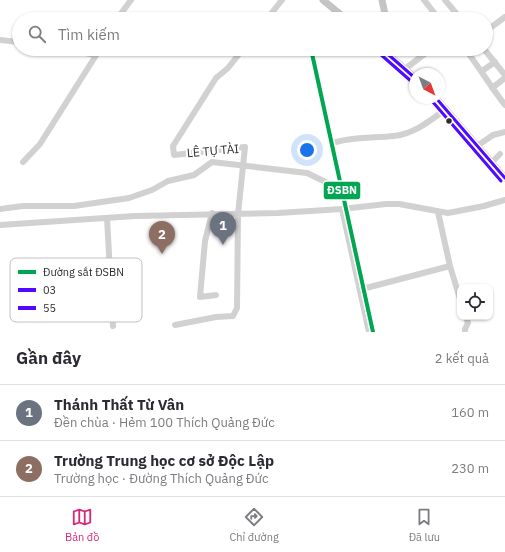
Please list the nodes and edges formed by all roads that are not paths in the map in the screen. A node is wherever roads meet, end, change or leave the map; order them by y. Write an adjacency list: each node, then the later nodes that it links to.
1 (131, 0): 7 (street)
2 (282, 0): 8 (street)
3 (323, 0): 9 (main road)
4 (382, 0): 10 (main road)
5 (444, 0): 12 (street)
6 (427, 1): 11 (street)
7 (122, 12)
8 (273, 12)
9 (338, 12)
10 (385, 12)
11 (433, 12)
12 (453, 12)
13 (505, 17): 14 (street)
14 (493, 26)
15 (0, 40): 16 (street)
16 (12, 41)
17 (95, 56): 36 (street)
18 (237, 56): 38 (street, LÊ TỰ TÀI)
19 (393, 56): 24 (main road)
20 (422, 56): 24 (street)
21 (470, 56): 25 (street)
22 (489, 56): 23 (street)
23 (494, 62): 25 (street); 27 (street)
24 (406, 69): 26 (main road)
25 (482, 71): 28 (street)
26 (409, 72)
27 (505, 76): 28 (street)
28 (492, 88): 30 (street)
29 (441, 104): 31 (main road)
30 (505, 105)
31 (446, 109): 33 (street); 34 (main road)
32 (505, 132): 34 (street)
33 (336, 142)
34 (478, 146): 37 (main road)
35 (500, 154): 37 (street)
36 (23, 162)
37 (491, 163): 39 (main road)
38 (243, 166): 40 (street); 42 (street); 46 (street, LÊ TỰ TÀI)
39 (505, 178)
40 (336, 187)
41 (505, 200): 44 (street)
42 (0, 209)
43 (342, 209): 44 (street); 46 (street); 58 (street)
44 (438, 212): 50 (street)
45 (212, 213): 46 (street); 47 (street); 53 (street)
46 (238, 214): 56 (street, LÊ TỰ TÀI)
47 (107, 218): 48 (street); 49 (street)
48 (0, 225)
49 (109, 258)
50 (450, 266): 51 (street); 52 (street)
51 (366, 288)
52 (457, 289)
53 (216, 295)
54 (467, 320): 59 (street)
55 (113, 322): 57 (street)
56 (175, 325)
57 (113, 326)
58 (369, 332)
59 (465, 332)

